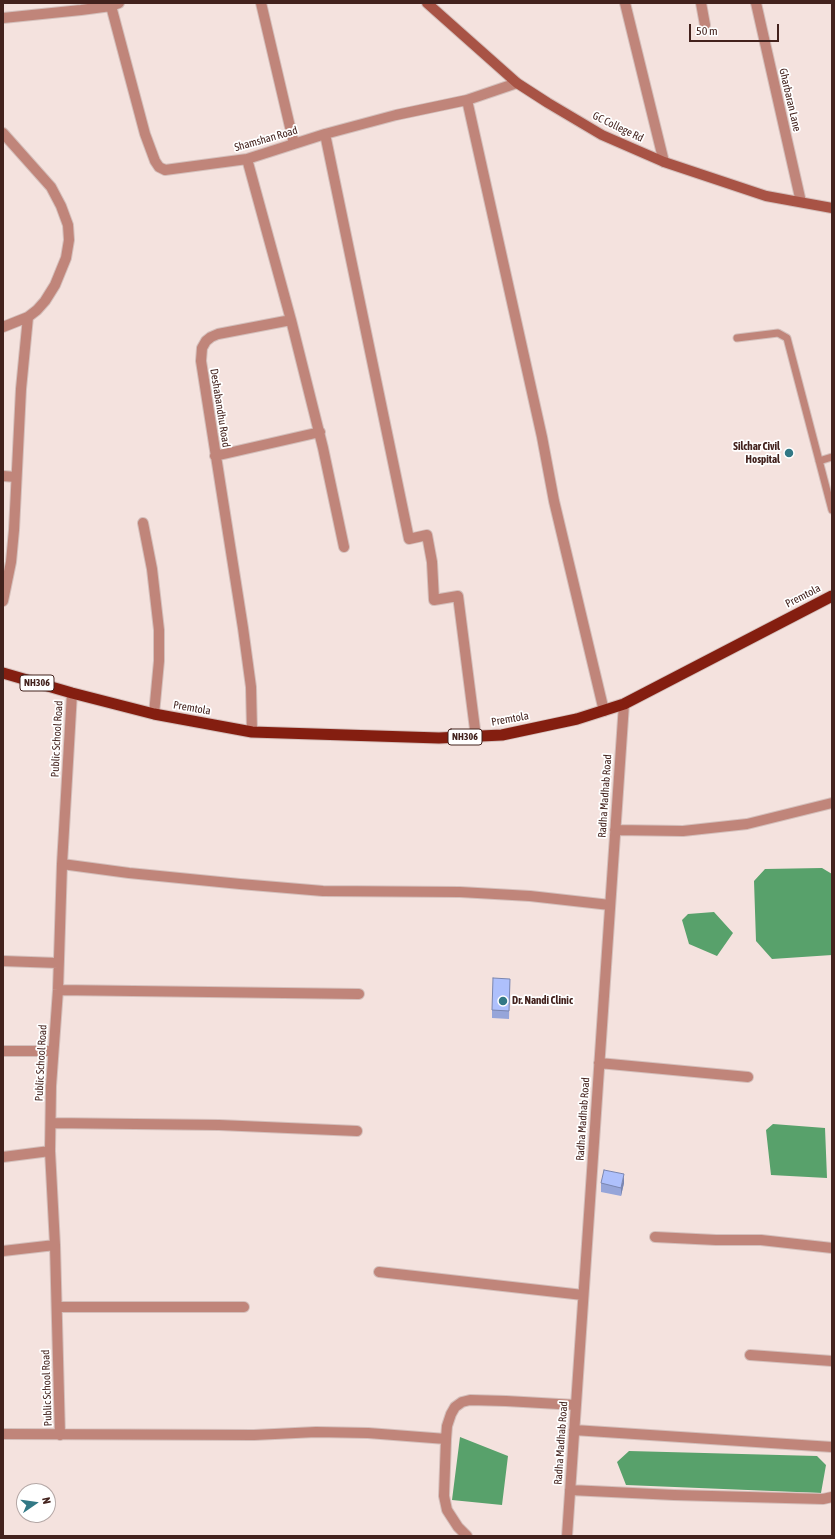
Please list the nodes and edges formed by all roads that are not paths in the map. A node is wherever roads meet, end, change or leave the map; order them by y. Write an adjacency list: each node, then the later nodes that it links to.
1 (261, 3): 13 (street)
2 (427, 3): 9 (main road, GC College Rd)
3 (626, 3): 15 (street)
4 (701, 3): 8 (street)
5 (756, 3): 16 (street, Gharbaran Lane)
6 (115, 4): 7 (street); 14 (street, Shamshan Road)
7 (3, 18)
8 (705, 25)
9 (517, 83): 10 (street, Shamshan Road); 15 (main road, GC College Rd)
10 (467, 100): 12 (street, Shamshan Road); 36 (street)
11 (3, 133): 18 (street)
12 (325, 134): 13 (street, Shamshan Road); 39 (street)
13 (294, 144): 14 (street, Shamshan Road)
14 (247, 159): 19 (street)
15 (664, 162): 16 (main road, GC College Rd)
16 (801, 202): 17 (main road, GC College Rd)
17 (832, 208)
18 (28, 317): 20 (street); 27 (street)
19 (291, 320): 22 (street); 23 (street, Deshabandhu Road)
20 (3, 326)
21 (737, 338): 25 (lane)
22 (320, 432): 23 (street); 30 (street)
23 (215, 456): 38 (street, Deshabandhu Road)
24 (832, 457): 25 (lane)
25 (819, 461): 28 (lane)
26 (3, 476): 27 (street)
27 (16, 477): 32 (street)
28 (832, 510)
29 (143, 523): 37 (street)
30 (344, 547)
31 (832, 596): 35 (highway, Premtola / NH306)
32 (3, 601)
33 (3, 673): 34 (highway, NH306)
34 (72, 693): 37 (highway, Premtola / NH306); 42 (street, Public School Road)
35 (624, 704): 36 (highway, Premtola / NH306); 41 (street, Radha Madhab Road)
36 (604, 711): 39 (highway, Premtola / NH306)
37 (154, 714): 38 (highway, Premtola / NH306)
38 (252, 732): 39 (highway, Premtola / NH306)
39 (476, 737)
40 (832, 803): 41 (street)
41 (615, 830): 43 (street, Radha Madhab Road)
42 (62, 864): 43 (street); 45 (street, Public School Road)
43 (610, 904): 50 (street, Radha Madhab Road)
44 (3, 960): 45 (street)
45 (58, 963): 46 (street, Public School Road)
46 (58, 990): 47 (street); 49 (street, Public School Road)
47 (359, 994)
48 (3, 1051): 49 (street)
49 (52, 1051): 52 (street, Public School Road)
50 (599, 1063): 51 (street); 61 (street, Radha Madhab Road)
51 (748, 1078)
52 (51, 1123): 53 (street); 54 (street, Public School Road)
53 (357, 1132)
54 (50, 1151): 55 (street); 57 (street, Public School Road)
55 (3, 1156)
56 (655, 1237): 58 (street)
57 (55, 1245): 59 (street); 62 (street, Public School Road)
58 (832, 1248)
59 (3, 1251)
60 (379, 1272): 61 (street)
61 (583, 1295): 66 (street, Radha Madhab Road)
62 (57, 1307): 63 (street); 69 (street, Public School Road)
63 (244, 1307)
64 (750, 1355): 65 (street)
65 (832, 1361)
66 (576, 1405): 67 (street, Radha Madhab Road); 70 (street)
67 (574, 1430): 71 (street); 72 (street, Radha Madhab Road)
68 (3, 1434): 69 (street)
69 (60, 1434): 70 (street)
70 (446, 1439): 74 (street)
71 (832, 1447)
72 (570, 1490): 73 (street); 75 (street, Radha Madhab Road)
73 (832, 1497)
74 (467, 1536)
75 (567, 1536)

